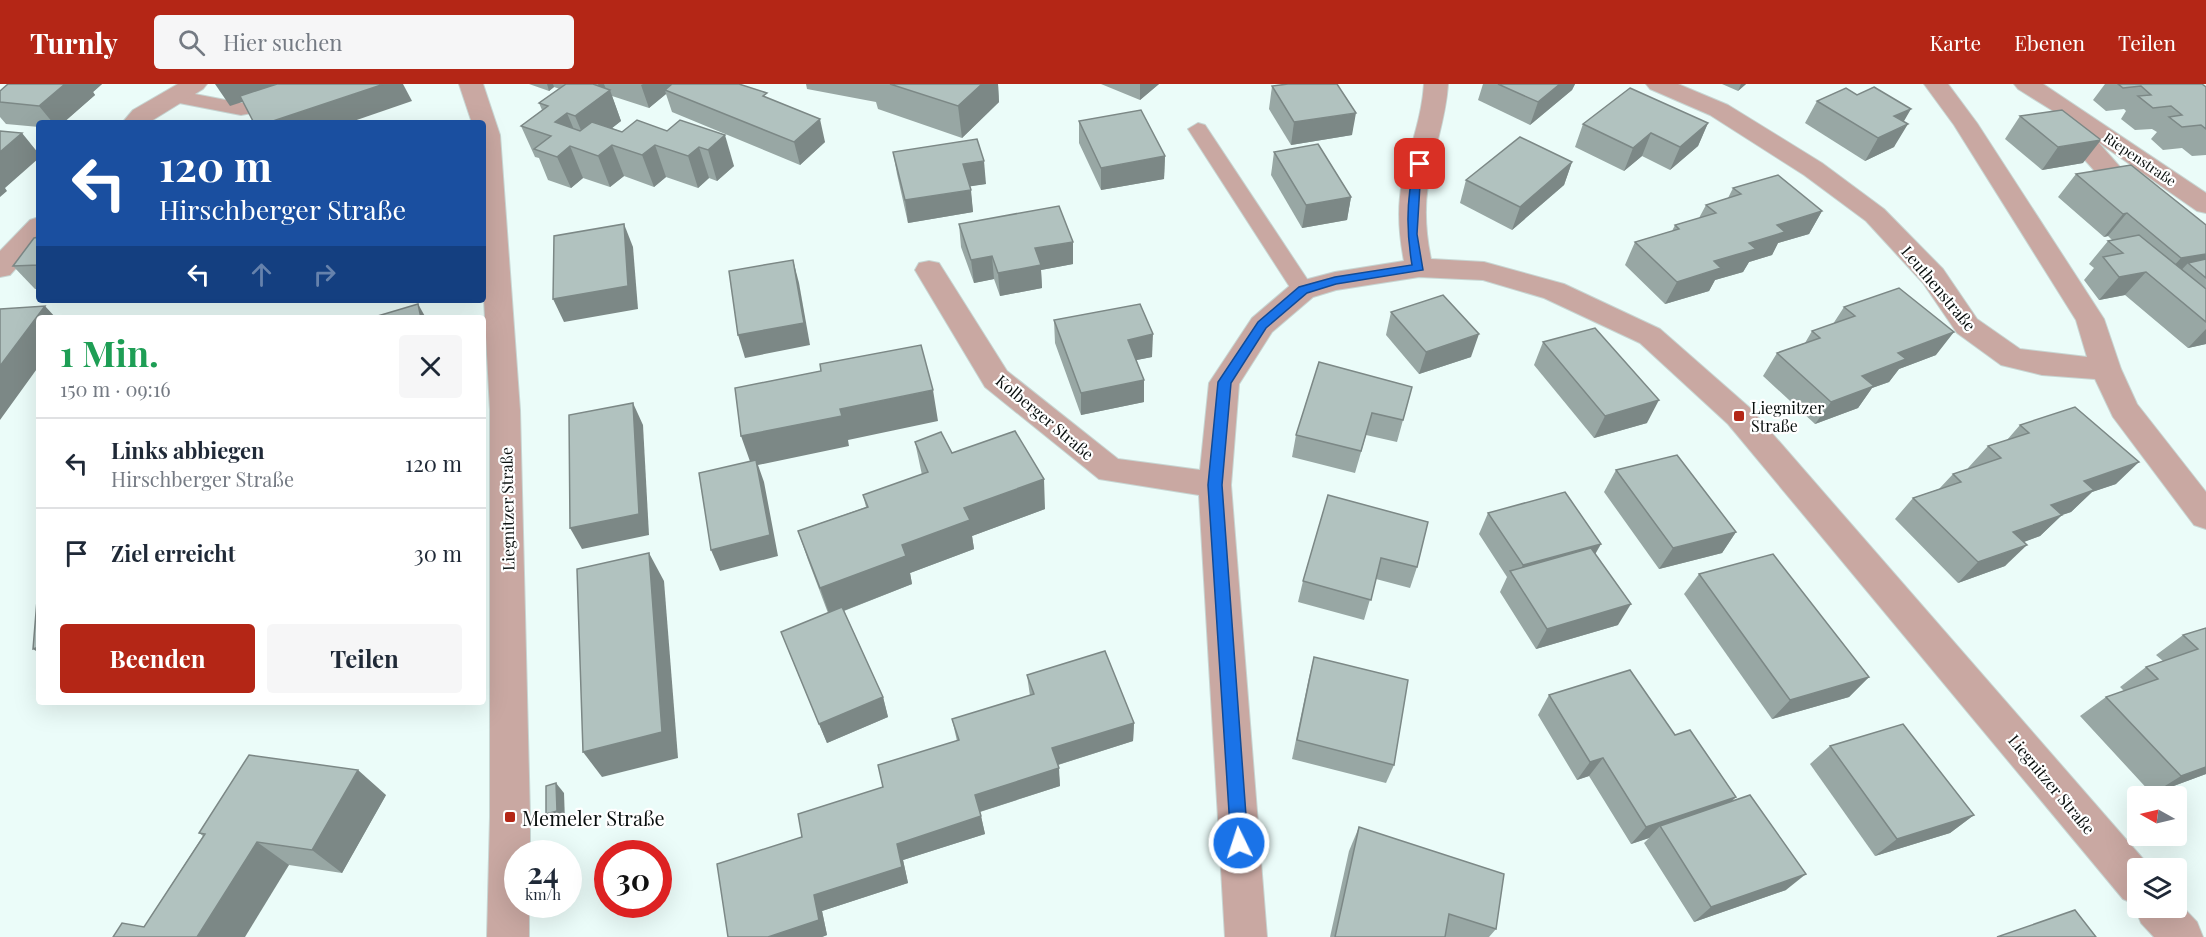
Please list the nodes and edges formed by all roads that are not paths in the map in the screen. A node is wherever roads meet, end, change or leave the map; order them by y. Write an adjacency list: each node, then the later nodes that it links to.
1 (326, 84): 7 (lane)
2 (471, 84): 10 (street, Liegnitzer Straße)
3 (1436, 84): 16 (street)
4 (1658, 84): 20 (street, Leuthenstraße)
5 (1936, 84): 20 (street)
6 (2026, 84): 8 (street, Riepenstraße)
7 (184, 90): 9 (street)
8 (2073, 113): 13 (street, Riepenstraße); 15 (street, Riepenstraße)
9 (138, 120)
10 (483, 120)
11 (486, 129): 25 (street, Liegnitzer Straße)
12 (1198, 129): 19 (lane)
13 (2206, 205)
14 (36, 229): 17 (street)
15 (2206, 253)
16 (1419, 267): 19 (street, Liegnitzer Straße); 23 (street, Liegnitzer Straße)
17 (0, 268)
18 (929, 270): 21 (street, Kolberger Straße)
19 (1303, 290): 21 (street, Liegnitzer Straße)
20 (2106, 369): 22 (street)
21 (1215, 485): 26 (street, Liegnitzer Straße)
22 (2206, 516)
23 (2127, 872)
24 (2165, 918): 27 (street)
25 (508, 937)
26 (1246, 937)
27 (2182, 937)

